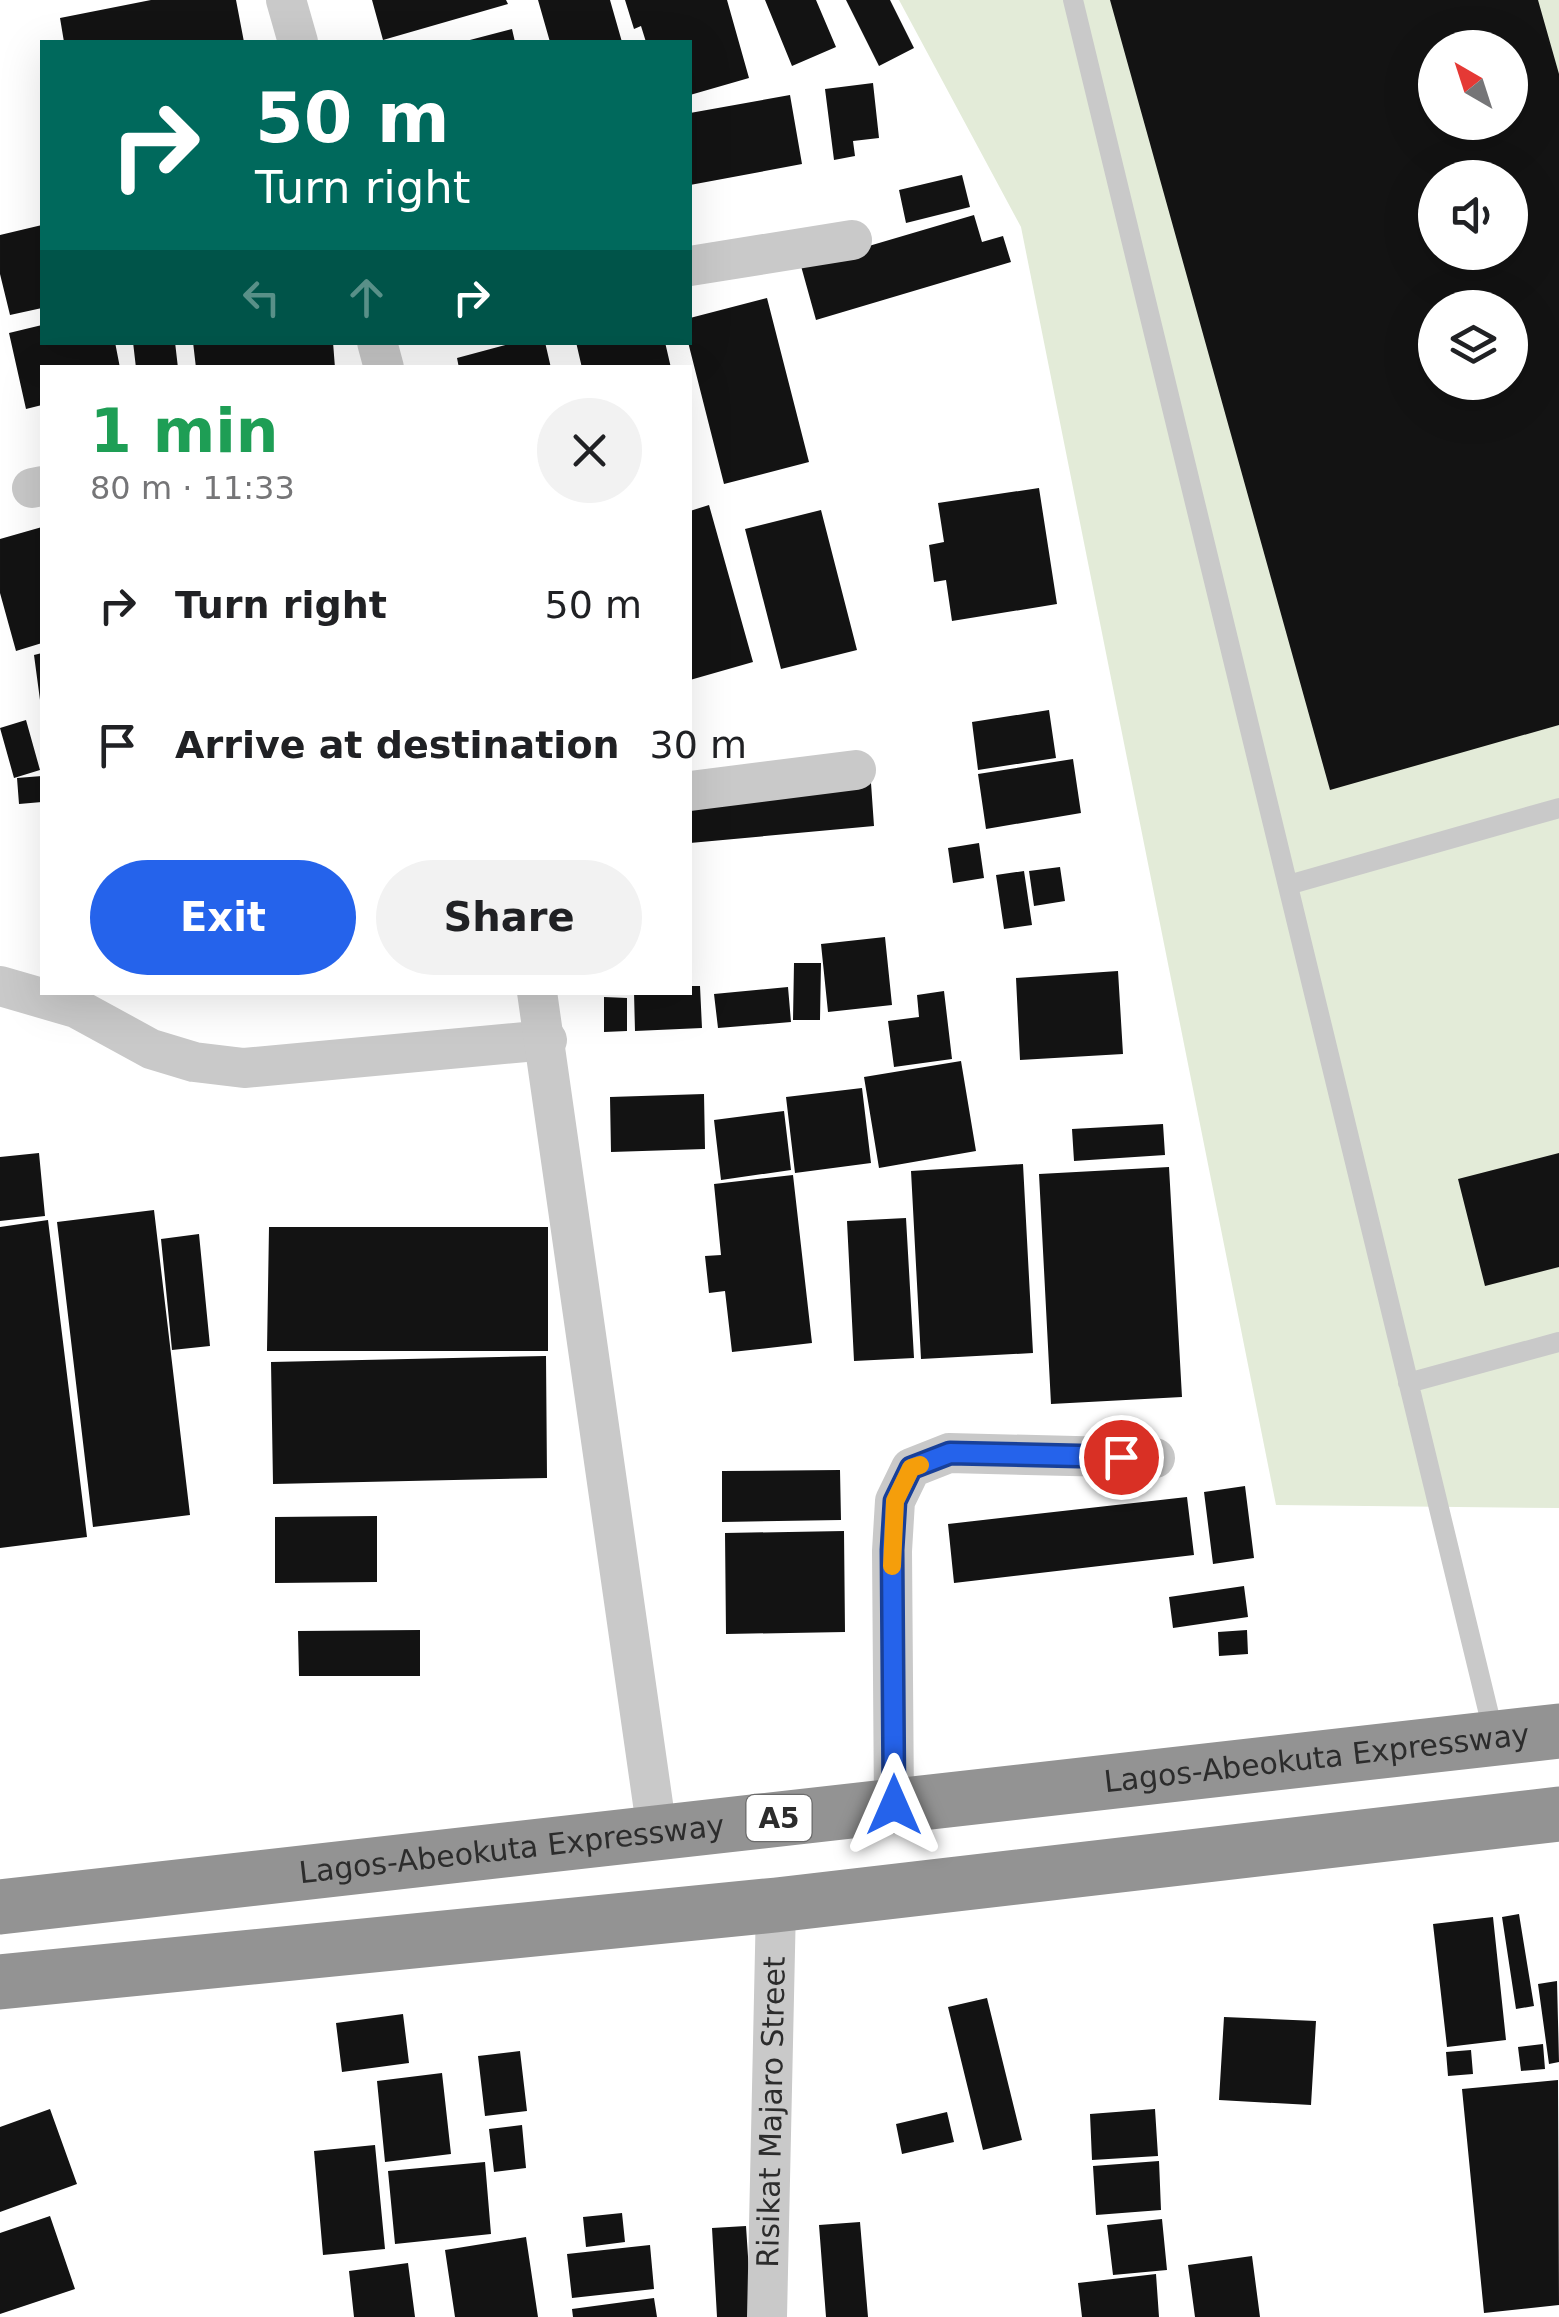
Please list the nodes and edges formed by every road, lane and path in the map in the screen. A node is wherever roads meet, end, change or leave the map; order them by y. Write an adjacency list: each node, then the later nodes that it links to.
1 (286, 0): 3 (street)
2 (1074, 0): 9 (lane)
3 (297, 40)
4 (852, 240): 5 (street)
5 (692, 266)
6 (856, 770): 7 (street)
7 (692, 791)
8 (1559, 808): 9 (lane)
9 (1288, 885): 14 (lane)
10 (0, 986): 12 (street)
11 (539, 995): 12 (street)
12 (547, 1040): 20 (street)
13 (1559, 1342): 14 (lane)
14 (1408, 1382): 17 (lane)
15 (1155, 1458): 18 (street)
16 (1559, 1731): 17 (highway, Lagos-Abeokuta Expressway / A5)
17 (1494, 1738): 18 (highway, Lagos-Abeokuta Expressway / A5)
18 (894, 1805): 20 (highway, Lagos-Abeokuta Expressway / A5)
19 (1559, 1814): 22 (highway)
20 (657, 1832): 21 (highway, Lagos-Abeokuta Expressway / A5)
21 (0, 1906)
22 (776, 1906): 23 (highway); 24 (street, Risikat Majaro Street)
23 (0, 1982)
24 (766, 2317)

